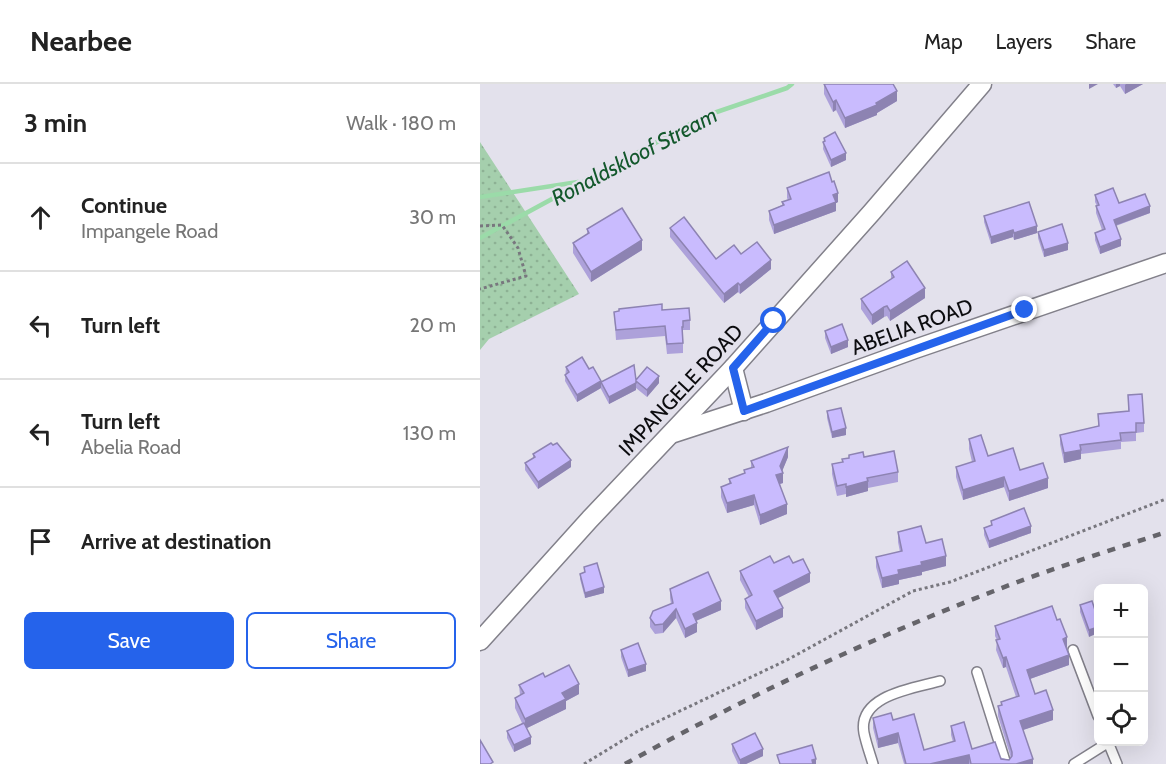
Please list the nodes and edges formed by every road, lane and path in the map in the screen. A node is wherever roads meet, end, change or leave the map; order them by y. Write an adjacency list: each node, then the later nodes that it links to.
1 (982, 84): 5 (street, IMPANGELE ROAD)
2 (480, 226): 4 (path)
3 (1166, 262): 6 (street, ABELIA ROAD)
4 (480, 289)
5 (733, 368): 6 (street); 7 (street, IMPANGELE ROAD)
6 (744, 411): 7 (street, ABELIA ROAD)
7 (672, 434): 9 (street, IMPANGELE ROAD)
8 (1166, 500): 16 (path)
9 (480, 640)
10 (1073, 650): 13 (lane)
11 (977, 672): 18 (lane)
12 (940, 681): 17 (lane)
13 (1094, 705)
14 (1102, 746): 19 (lane)
15 (1110, 746): 20 (lane)
16 (584, 764)
17 (873, 764)
18 (1006, 764)
19 (1074, 764)
20 (1117, 764)

